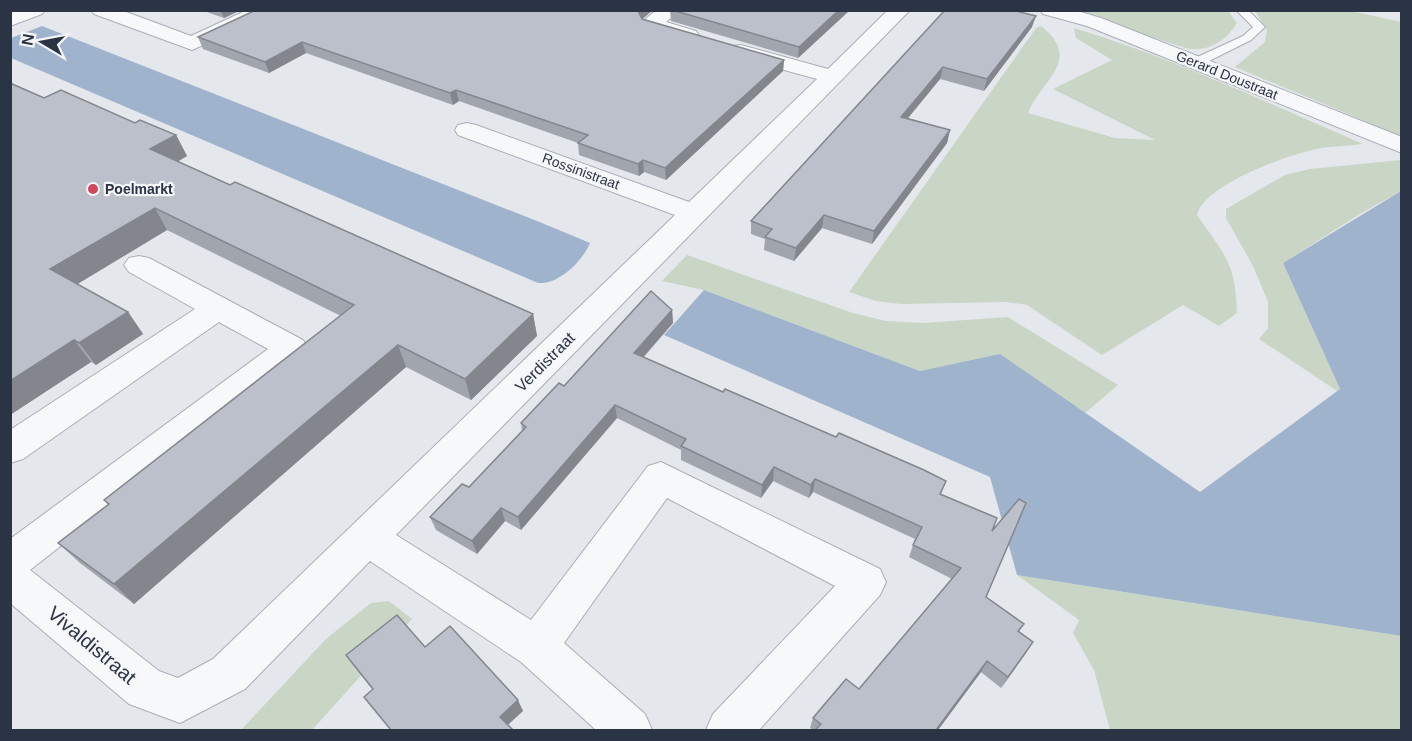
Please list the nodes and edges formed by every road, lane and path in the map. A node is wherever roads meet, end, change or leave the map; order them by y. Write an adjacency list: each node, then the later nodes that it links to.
1 (100, 10): 2 (street)
2 (264, 10)
3 (670, 10): 7 (street)
4 (900, 10): 10 (street, Verdistraat)
5 (1050, 10): 9 (street, Gerard Doustraat)
6 (1241, 10): 9 (lane)
7 (704, 40)
8 (725, 46): 10 (street)
9 (1195, 63): 12 (street, Gerard Doustraat)
10 (833, 77): 13 (street, Verdistraat)
11 (467, 130): 13 (street, Rossinistraat)
12 (1401, 146)
13 (695, 213): 17 (street, Verdistraat)
14 (139, 265): 15 (street)
15 (218, 308): 16 (street); 18 (street)
16 (10, 449)
17 (367, 538): 20 (street); 21 (street, Verdistraat)
18 (10, 562)
19 (10, 578): 21 (street, Vivaldistraat)
20 (536, 647): 22 (street); 23 (street)
21 (180, 701)
22 (629, 730)
23 (729, 730)

